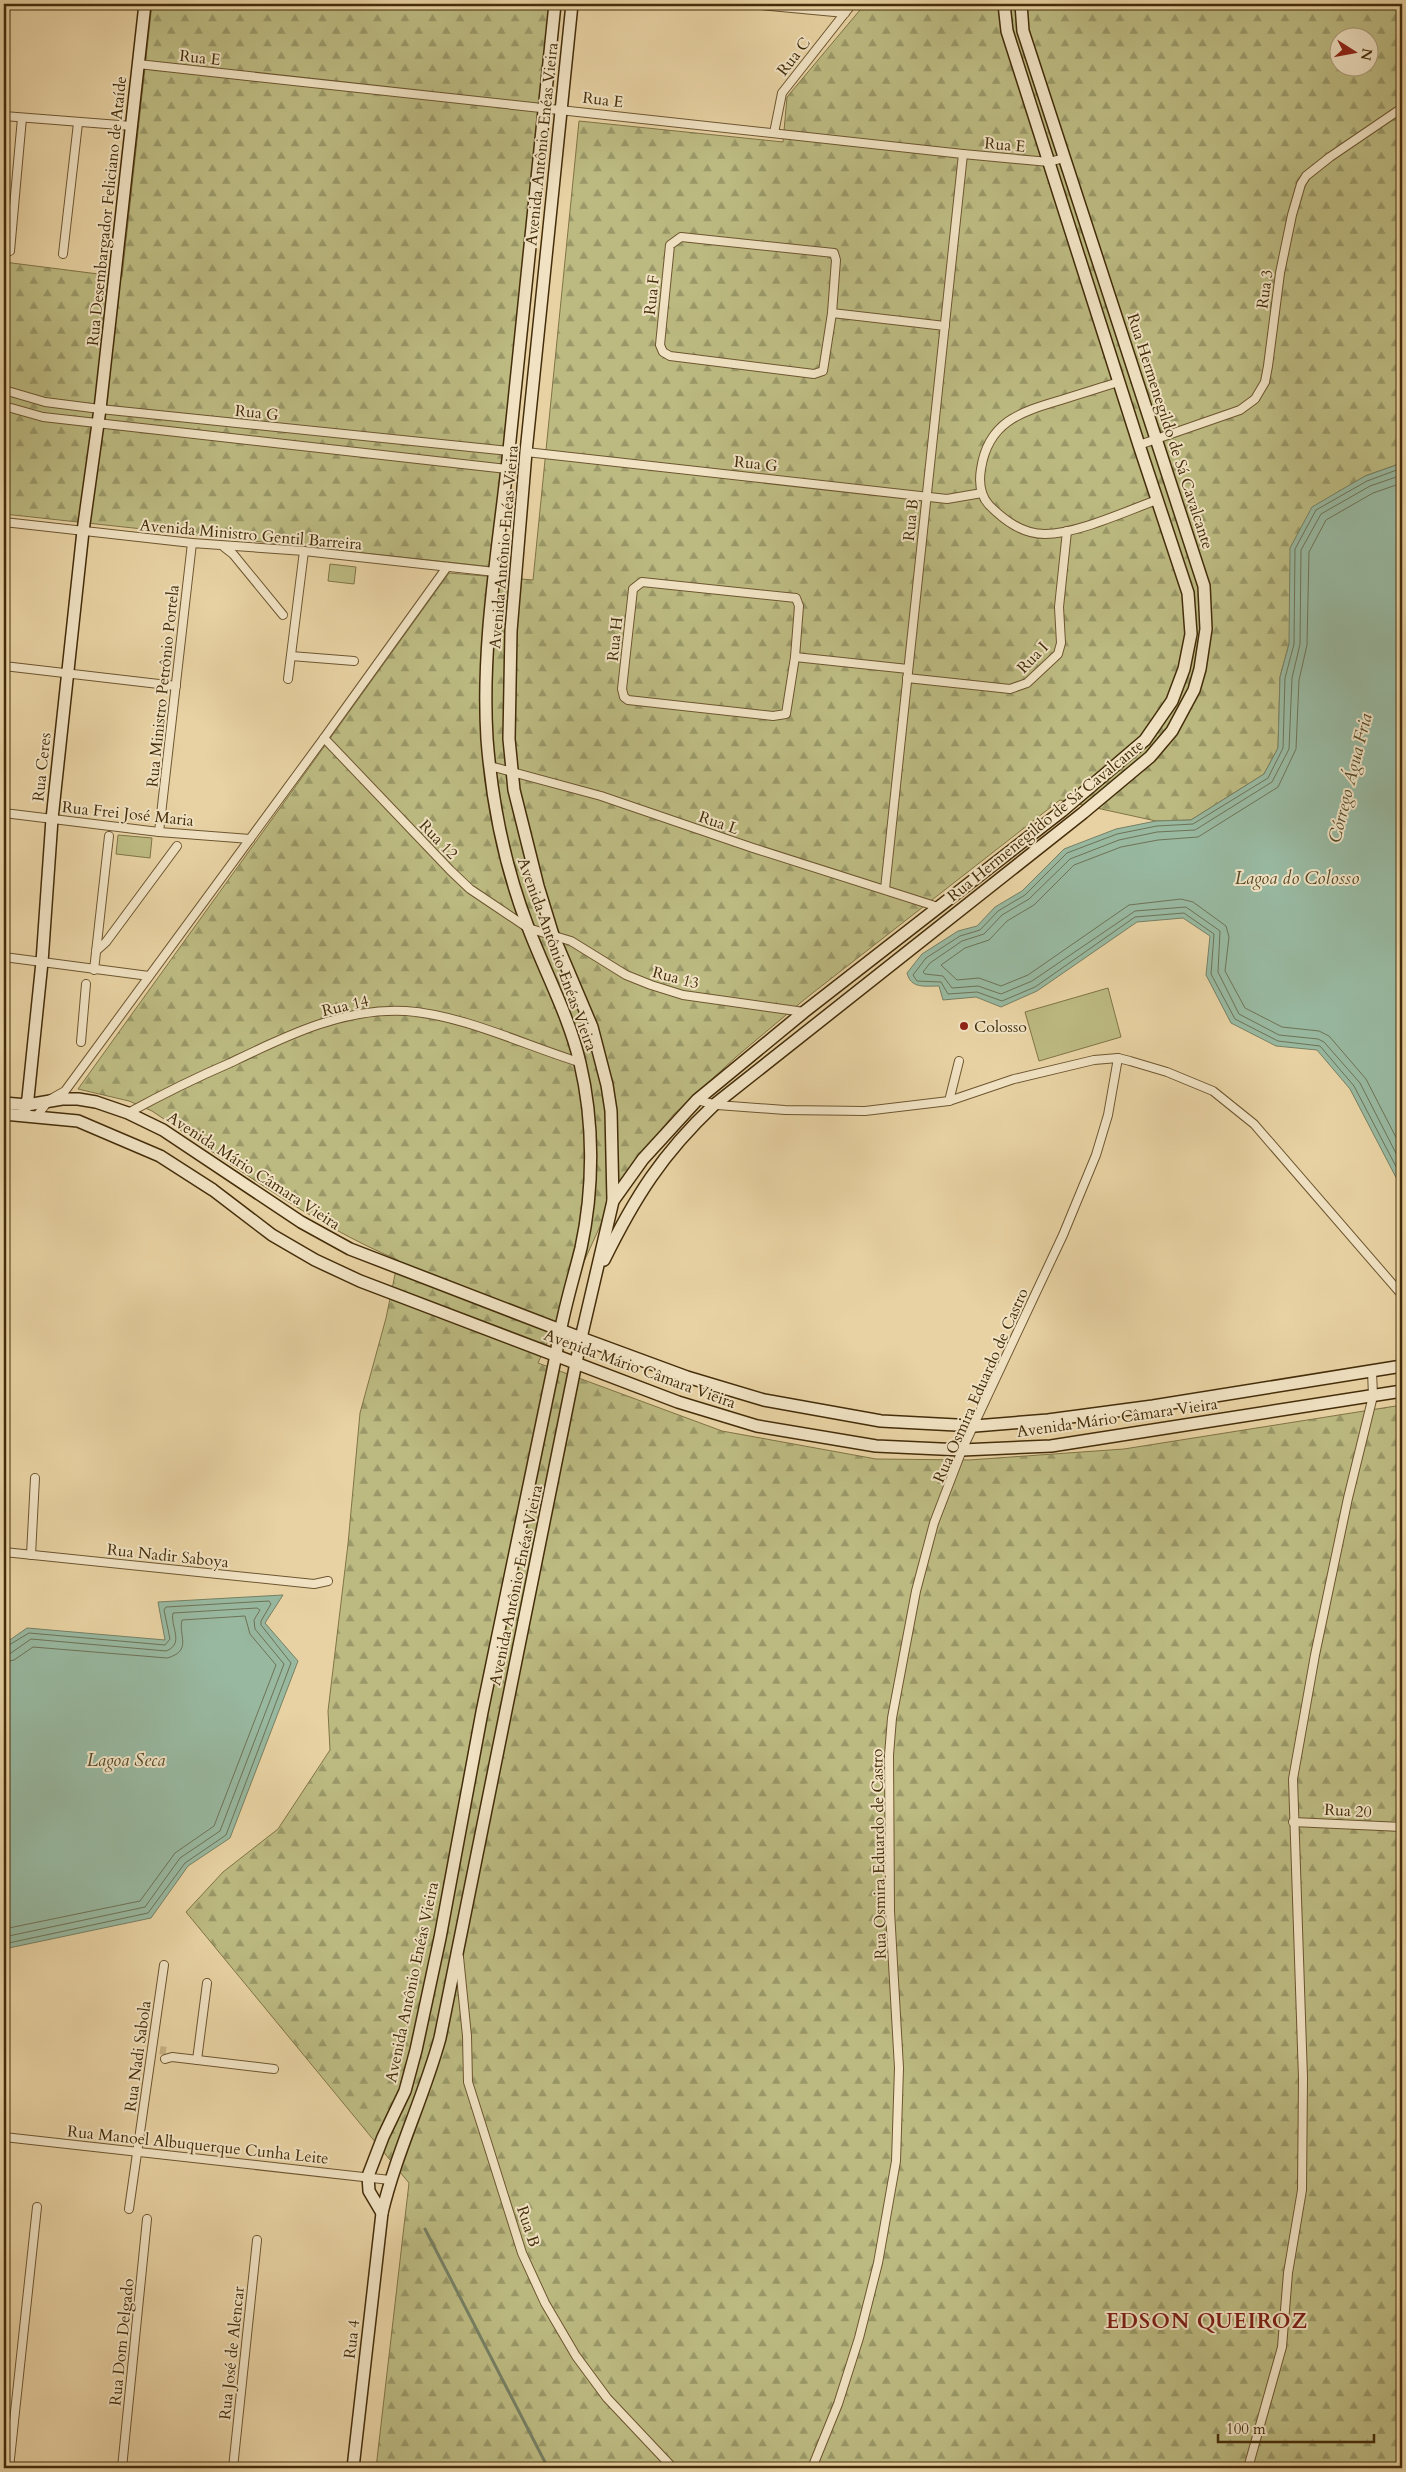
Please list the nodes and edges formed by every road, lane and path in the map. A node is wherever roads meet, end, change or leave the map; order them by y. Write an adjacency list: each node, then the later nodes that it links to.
1 (145, 4): 9 (street, Rua Desembargador Feliciano de Ataíde)
2 (555, 4): 10 (street, Avenida Antônio Enéas Vieira)
3 (572, 4): 11 (street, Avenida Antônio Enéas Vieira)
4 (750, 4): 8 (street)
5 (852, 4): 8 (street, Rua C)
6 (1004, 4): 20 (street, Rua Hermenegildo de Sá Cavalcante)
7 (1017, 4): 19 (street, Rua Hermenegildo de Sá Cavalcante)
8 (844, 13): 17 (street, Rua C)
9 (138, 64): 10 (street, Rua E); 16 (street, Rua Desembargador Feliciano de Ataíde)
10 (544, 107): 11 (street, Rua E); 32 (street, Avenida Antônio Enéas Vieira)
11 (561, 108): 17 (street, Rua E); 33 (street, Avenida Antônio Enéas Vieira)
12 (1402, 108): 30 (street, Rua 3)
13 (4, 116): 14 (street)
14 (22, 118): 15 (street); 21 (street)
15 (78, 123): 16 (street); 22 (street)
16 (132, 126): 28 (street, Rua Desembargador Feliciano de Ataíde)
17 (774, 133): 18 (street, Rua E)
18 (963, 154): 20 (street, Rua E); 24 (street, Rua B)
19 (1064, 158): 20 (street, Rua E); 30 (street, Rua Hermenegildo de Sá Cavalcante)
20 (1049, 162): 25 (street, Rua Hermenegildo de Sá Cavalcante)
21 (10, 252)
22 (63, 254)
23 (832, 313): 23 (street, Rua F); 24 (street)
24 (944, 326): 36 (street, Rua B)
25 (1119, 382): 31 (street, Rua Hermenegildo de Sá Cavalcante); 35 (street)
26 (4, 390): 28 (street, Rua G)
27 (4, 406): 29 (street, Rua G)
28 (100, 409): 29 (street, Rua Desembargador Feliciano de Ataíde); 32 (street, Rua G)
29 (99, 423): 34 (street, Rua G); 39 (street, Rua Ceres)
30 (1157, 439): 31 (street, Rua 3); 83 (street, Rua Hermenegildo de Sá Cavalcante)
31 (1138, 445): 37 (street, Rua Hermenegildo de Sá Cavalcante)
32 (509, 451): 34 (street, Avenida Antônio Enéas Vieira)
33 (526, 452): 36 (street, Rua G); 58 (street, Avenida Antônio Enéas Vieira)
34 (507, 469): 45 (street, Avenida Antônio Enéas Vieira)
35 (982, 493): 36 (street, Rua G); 40 (street)
36 (926, 496): 51 (street, Rua B)
37 (1157, 500): 40 (street); 66 (street, Rua Hermenegildo de Sá Cavalcante)
38 (4, 522): 39 (street, Avenida Ministro Gentil Barreira)
39 (83, 531): 41 (street, Avenida Ministro Gentil Barreira); 52 (street, Rua Ceres)
40 (1068, 531): 54 (street, Rua I)
41 (192, 543): 42 (street, Avenida Ministro Gentil Barreira); 55 (street, Rua Ministro Petrônio Portela)
42 (224, 547): 43 (street, Avenida Ministro Gentil Barreira); 46 (street)
43 (304, 551): 44 (street, Avenida Ministro Gentil Barreira); 47 (street)
44 (447, 567): 45 (street, Avenida Ministro Gentil Barreira); 56 (street)
45 (495, 572): 57 (street, Avenida Antônio Enéas Vieira)
46 (283, 615)
47 (291, 656): 49 (street); 53 (street)
48 (795, 657): 48 (street, Rua H); 51 (street)
49 (354, 661)
50 (4, 666): 52 (street)
51 (908, 669): 54 (street, Rua B)
52 (68, 672): 55 (street); 60 (street, Rua Ceres)
53 (288, 678)
54 (907, 678): 65 (street, Rua B)
55 (176, 686): 61 (street, Rua Ministro Petrônio Portela)
56 (324, 738): 63 (street); 67 (street, Rua 12)
57 (490, 766): 58 (street, Rua L); 67 (street, Avenida Antônio Enéas Vieira)
58 (511, 771): 65 (street, Rua L); 68 (street, Avenida Antônio Enéas Vieira)
59 (4, 813): 60 (street, Rua Frei José Maria)
60 (52, 819): 61 (street, Rua Frei José Maria); 71 (street, Rua Ceres)
61 (159, 832): 63 (street, Rua Frei José Maria)
62 (109, 836): 69 (street)
63 (250, 839): 73 (street)
64 (177, 846): 69 (street)
65 (885, 889): 66 (street, Rua L)
66 (938, 907): 74 (street, Rua Hermenegildo de Sá Cavalcante)
67 (528, 928): 68 (street, Rua 12); 78 (street, Avenida Antônio Enéas Vieira)
68 (552, 935): 74 (street, Rua 13); 88 (street, Avenida Antônio Enéas Vieira)
69 (96, 951): 72 (street)
70 (4, 958): 71 (street)
71 (42, 962): 72 (street); 84 (street, Rua Ceres)
72 (89, 975): 73 (street); 75 (street)
73 (149, 976): 79 (street)
74 (804, 1012): 80 (street, Rua Hermenegildo de Sá Cavalcante)
75 (81, 1042)
76 (1118, 1058): 81 (street); 90 (street); 99 (street, Rua Osmira Eduardo de Castro)
77 (959, 1061): 81 (street)
78 (580, 1062): 85 (street, Rua 14); 91 (street, Avenida Antônio Enéas Vieira)
79 (49, 1100): 84 (street, Avenida Mário Câmara Vieira); 85 (street, Avenida Mário Câmara Vieira); 87 (street)
80 (697, 1100): 83 (street); 88 (street, Rua Hermenegildo de Sá Cavalcante)
81 (949, 1101): 83 (street)
82 (4, 1102): 84 (street)
83 (714, 1105): 89 (street, Rua Hermenegildo de Sá Cavalcante)
84 (24, 1110): 86 (street); 87 (street, Avenida Mário Câmara Vieira)
85 (128, 1113): 91 (street, Avenida Mário Câmara Vieira)
86 (4, 1114)
87 (36, 1117): 93 (street, Avenida Mário Câmara Vieira)
88 (614, 1201): 89 (street, Avenida Antônio Enéas Vieira)
89 (595, 1277): 92 (street, Avenida Antônio Enéas Vieira)
90 (1402, 1295)
91 (559, 1330): 92 (street, Avenida Mário Câmara Vieira); 93 (street, Avenida Antônio Enéas Vieira)
92 (581, 1338): 94 (street, Avenida Antônio Enéas Vieira); 99 (street, Avenida Mário Câmara Vieira)
93 (556, 1355): 94 (street, Avenida Mário Câmara Vieira); 115 (street, Avenida Antônio Enéas Vieira)
94 (578, 1363): 100 (street, Avenida Mário Câmara Vieira); 107 (street, Avenida Antônio Enéas Vieira)
95 (1402, 1366): 96 (street, Avenida Mário Câmara Vieira)
96 (1372, 1371): 98 (street); 99 (street, Avenida Mário Câmara Vieira)
97 (1402, 1391): 98 (street, Avenida Mário Câmara Vieira)
98 (1373, 1396): 100 (street, Avenida Mário Câmara Vieira); 105 (street)
99 (975, 1426): 100 (street, Rua Osmira Eduardo de Castro)
100 (962, 1450): 127 (street, Rua Osmira Eduardo de Castro)
101 (35, 1478): 103 (street)
102 (4, 1552): 103 (street, Rua Nadir Saboya)
103 (31, 1555): 104 (street, Rua Nadir Saboya)
104 (328, 1581)
105 (1293, 1822): 106 (street, Rua 20); 128 (street)
106 (1402, 1827)
107 (458, 1950): 116 (street, Avenida Antônio Enéas Vieira); 126 (street, Rua B)
108 (164, 1965): 110 (street, Rua Nadi Sabola)
109 (207, 1983): 111 (street)
110 (161, 2054): 111 (street); 114 (street, Rua Nadi Sabola)
111 (197, 2060): 112 (street)
112 (274, 2069)
113 (4, 2137): 114 (street, Rua Manoel Albuquerque Cunha Leite)
114 (137, 2152): 115 (street, Rua Manoel Albuquerque Cunha Leite); 118 (street)
115 (368, 2176): 116 (street, Rua Manoel Albuquerque Cunha Leite); 119 (street)
116 (390, 2180): 119 (street, Avenida Antônio Enéas Vieira)
117 (37, 2207): 122 (street)
118 (129, 2209)
119 (382, 2213): 125 (street, Rua 4)
120 (147, 2219): 123 (street, Rua Dom Delgado)
121 (257, 2240): 124 (street, Rua José de Alencar)
122 (9, 2468)
123 (122, 2468)
124 (233, 2468)
125 (353, 2468)
126 (673, 2468)
127 (812, 2468)
128 (1248, 2468)

